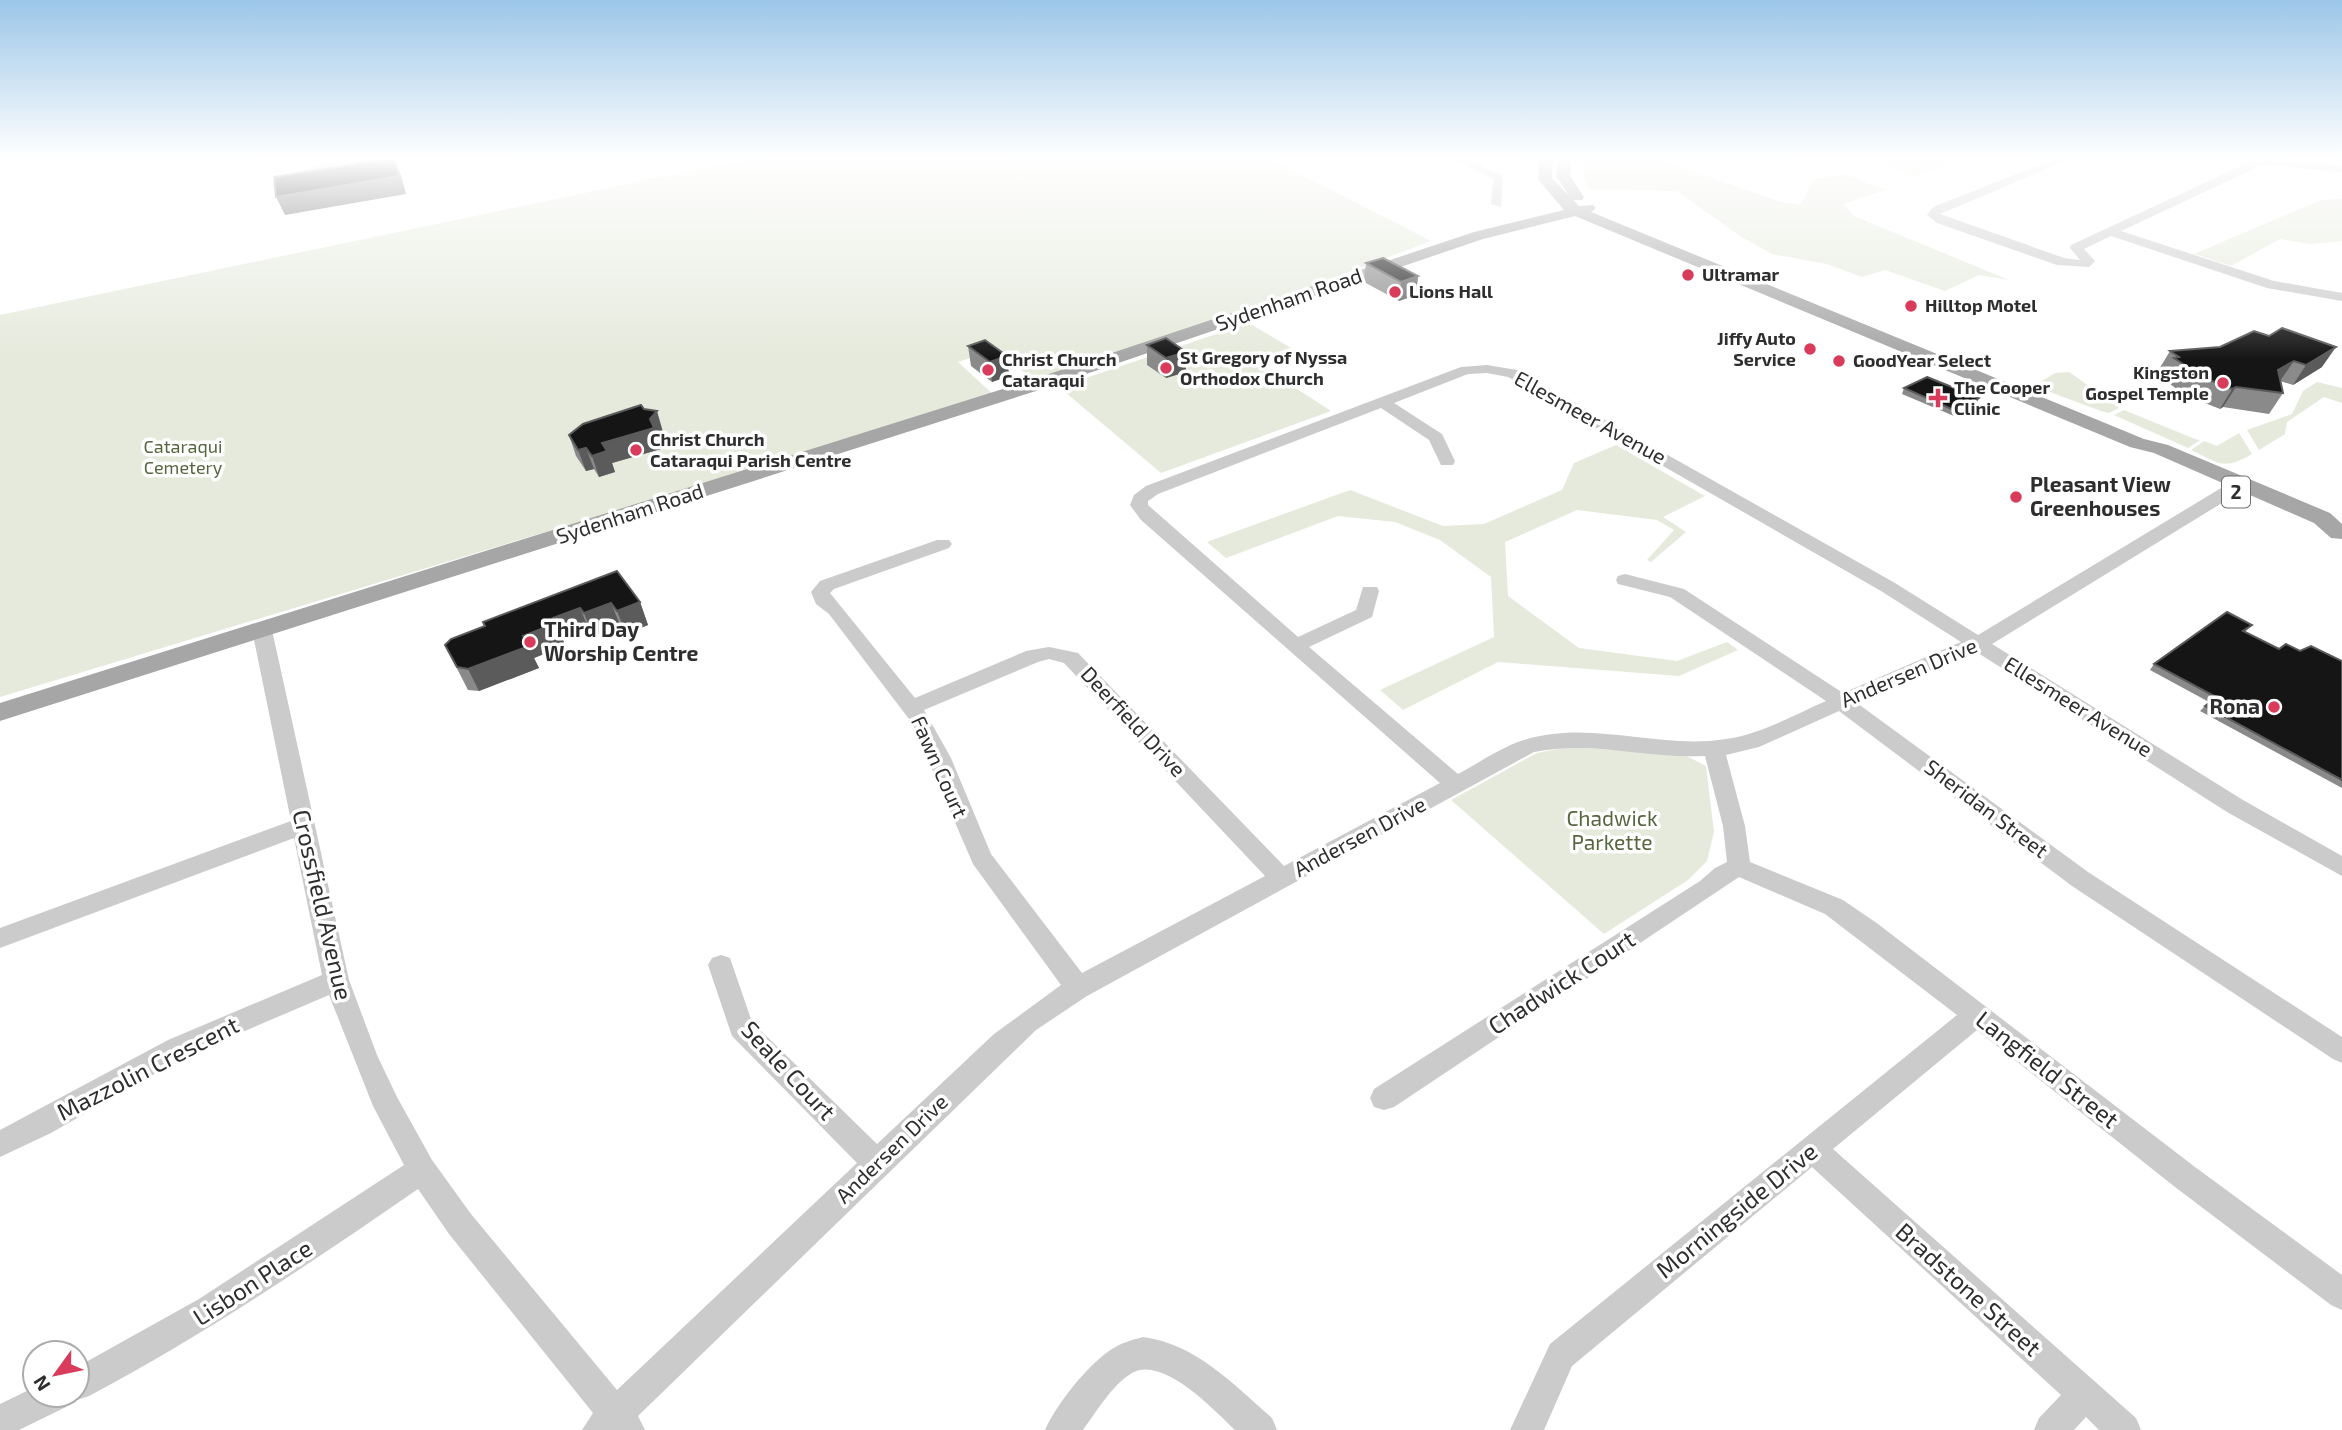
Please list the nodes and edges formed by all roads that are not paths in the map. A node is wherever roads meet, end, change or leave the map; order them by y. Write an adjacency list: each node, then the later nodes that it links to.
1 (1499, 226): 6 (main road, Sydenham Road)
2 (1522, 226): 6 (main road, Sydenham Road)
3 (1619, 226): 11 (main road, 2)
4 (1958, 226): 7 (street)
5 (2123, 226): 7 (street)
6 (1497, 230): 16 (main road, Sydenham Road)
7 (2110, 232): 8 (street)
8 (2342, 297)
9 (1382, 402): 10 (street); 17 (street, Ellesmeer Avenue); 18 (street, Ellesmeer Avenue)
10 (1447, 460)
11 (2236, 486): 12 (main road, 2); 17 (street, Andersen Drive)
12 (2341, 534)
13 (943, 544): 20 (street, Fawn Court)
14 (1625, 580): 19 (street, Sheridan Street)
15 (1370, 591): 18 (street)
16 (262, 630): 21 (main road, Sydenham Road); 24 (street, Crossfield Avenue)
17 (1977, 644): 19 (street, Andersen Drive); 26 (street, Ellesmeer Avenue)
18 (1296, 645): 23 (street, Ellesmeer Avenue)
19 (1841, 702): 22 (street, Andersen Drive); 33 (street, Sheridan Street)
20 (912, 707): 27 (street, Deerfield Drive); 31 (street, Fawn Court)
21 (0, 712)
22 (1714, 749): 23 (street, Andersen Drive); 25 (street)
23 (1457, 785): 27 (street, Andersen Drive)
24 (304, 825): 28 (street); 30 (street, Crossfield Avenue)
25 (1739, 867): 32 (street, Langfield Street); 34 (street, Chadwick Court)
26 (2342, 867)
27 (1282, 879): 31 (street, Andersen Drive)
28 (0, 938)
29 (721, 965): 37 (street, Seale Court)
30 (336, 980): 35 (street, Mazzolin Crescent); 38 (street, Crossfield Avenue)
31 (1078, 988): 37 (street, Andersen Drive)
32 (1976, 1015): 36 (street, Morningside Drive); 39 (street, Langfield Street)
33 (2342, 1051)
34 (1384, 1098)
35 (0, 1144)
36 (1812, 1149): 41 (street, Bradstone Street); 47 (street, Morningside Drive)
37 (877, 1163): 44 (street, Andersen Drive)
38 (422, 1170): 40 (street, Lisbon Place); 44 (street, Crossfield Avenue)
39 (2342, 1294)
40 (91, 1377)
41 (2084, 1395): 48 (street); 49 (street, Bradstone Street)
42 (26, 1409): 43 (street)
43 (0, 1422)
44 (614, 1425)
45 (1062, 1430): 46 (street)
46 (1260, 1430)
47 (1527, 1430)
48 (2052, 1430)
49 (2124, 1430)

